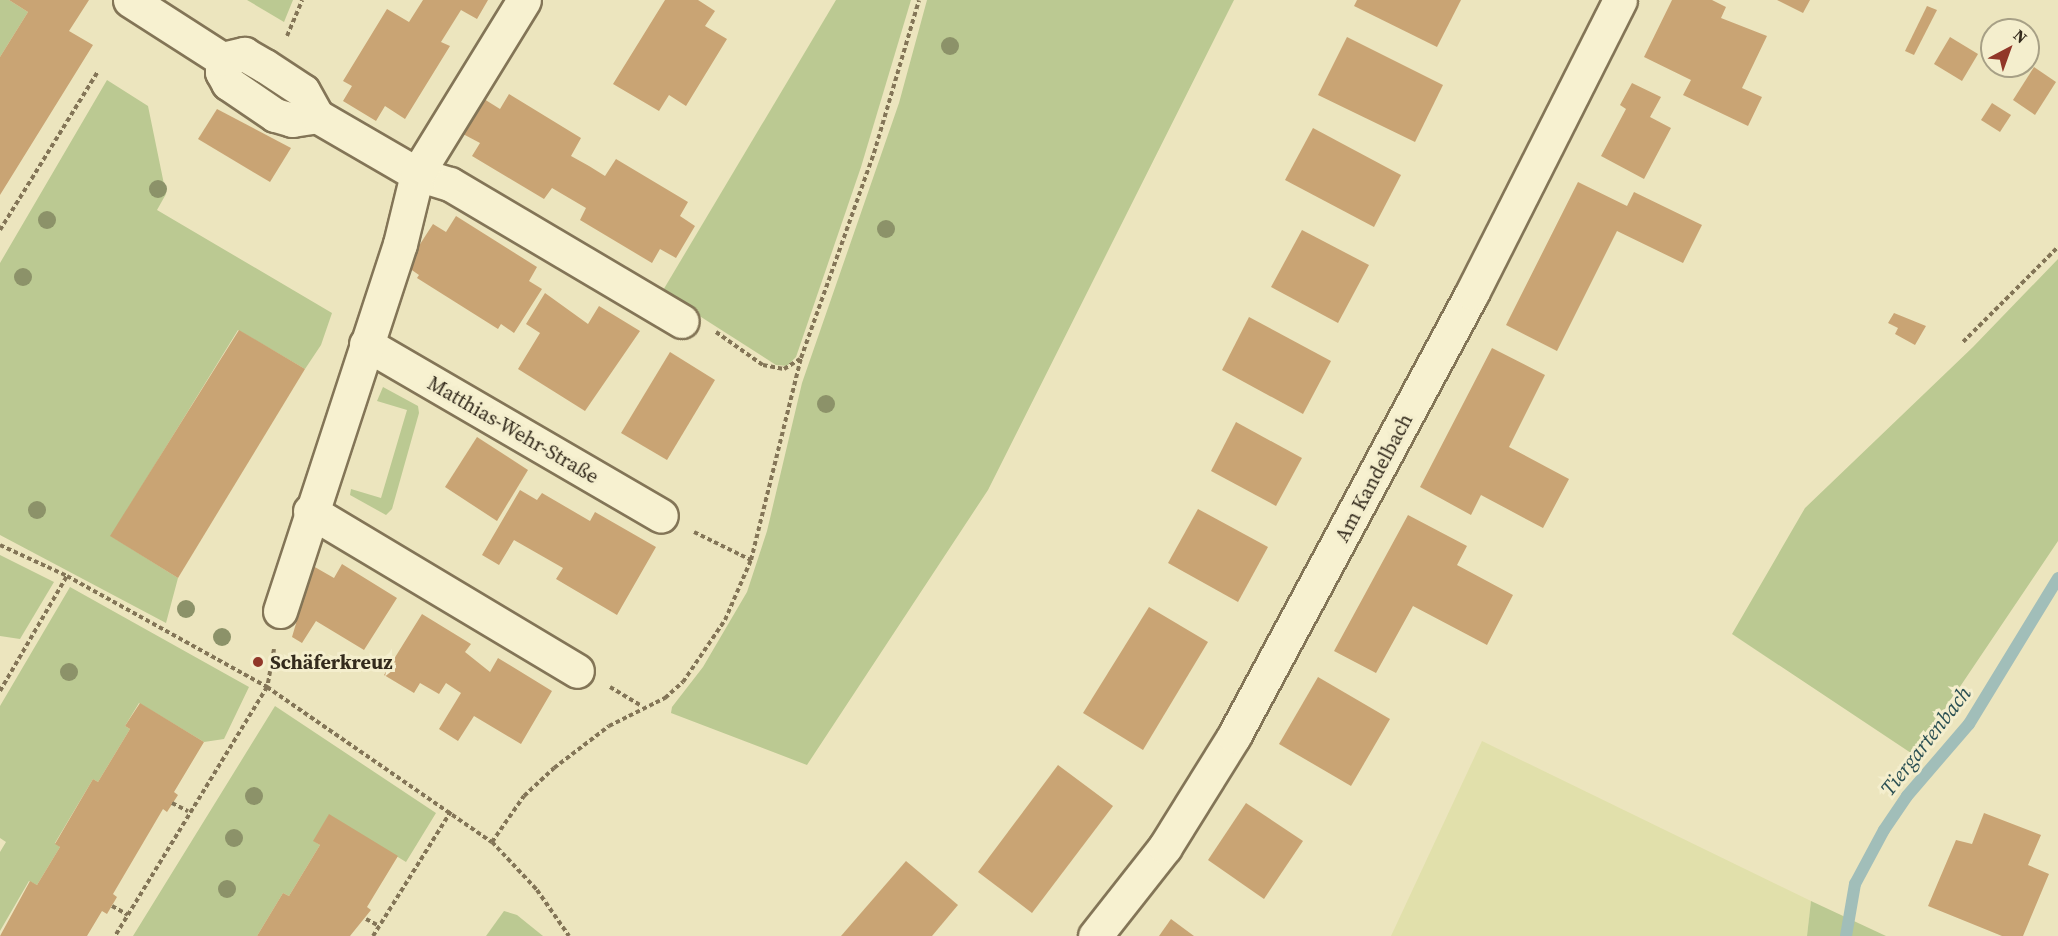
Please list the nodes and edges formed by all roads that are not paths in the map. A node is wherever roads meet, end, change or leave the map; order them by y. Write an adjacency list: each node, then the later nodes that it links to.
1 (130, 0): 4 (street)
2 (524, 0): 4 (street)
3 (1620, 0): 11 (street, Am Kandelbach)
4 (417, 174): 5 (street); 6 (street)
5 (682, 321)
6 (366, 344): 7 (street); 8 (street, Matthias-Wehr-Straße)
7 (310, 511): 9 (street); 10 (street)
8 (661, 516)
9 (280, 611)
10 (578, 671)
11 (1095, 936)

